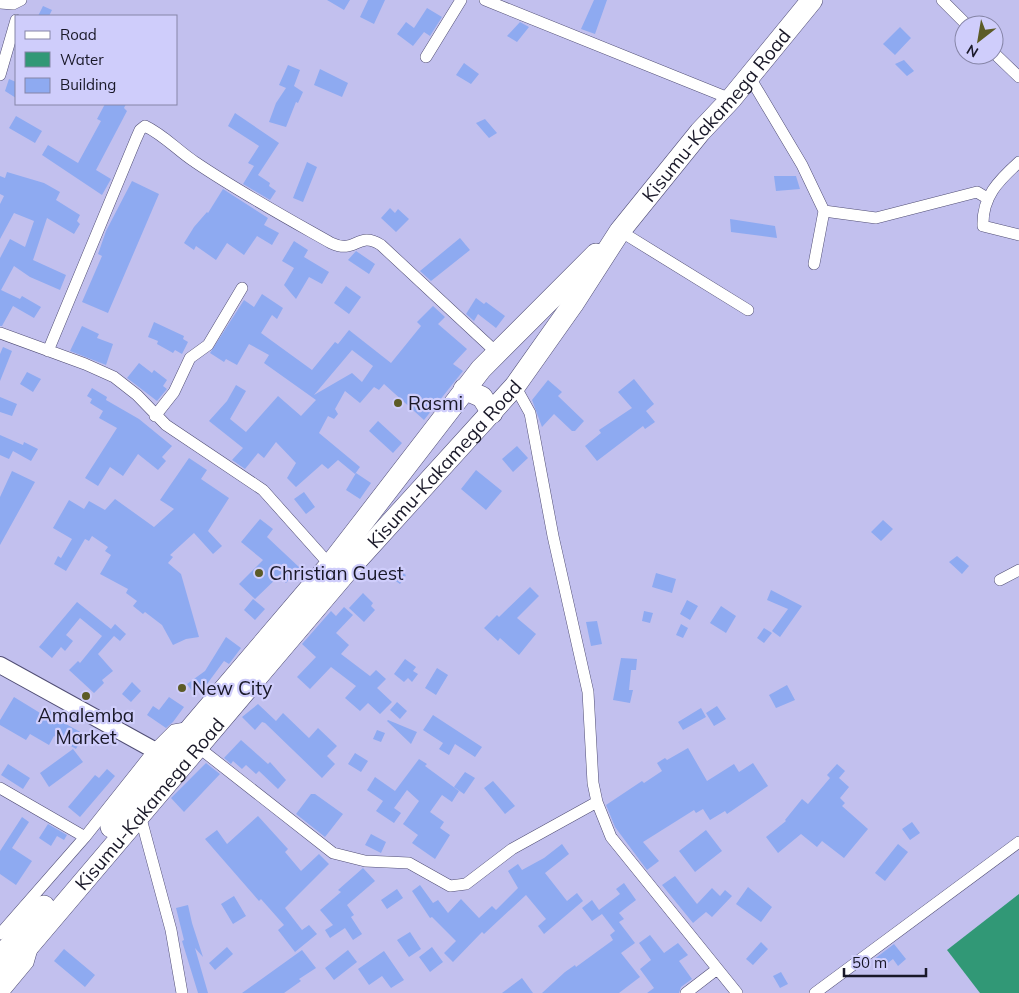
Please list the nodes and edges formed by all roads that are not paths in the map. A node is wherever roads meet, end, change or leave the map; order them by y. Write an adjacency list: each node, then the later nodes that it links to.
1 (22, 0): 6 (street); 7 (street)
2 (461, 0): 10 (street)
3 (485, 0): 15 (street)
4 (812, 0): 13 (highway, Kisumu-Kakamega Road)
5 (942, 0): 8 (street)
6 (0, 3)
7 (18, 15)
8 (956, 15)
9 (15, 25): 12 (street)
10 (426, 57)
11 (1004, 62): 14 (street)
12 (0, 75)
13 (750, 76): 15 (highway, Kisumu-Kakamega Road); 18 (street)
14 (1019, 77)
15 (731, 99): 19 (highway, Kisumu-Kakamega Road)
16 (1019, 162): 17 (street)
17 (987, 198): 18 (street); 20 (street)
18 (824, 211): 21 (street)
19 (620, 232): 23 (street); 26 (highway, Kisumu-Kakamega Road); 27 (highway, Kisumu-Kakamega Road)
20 (1019, 235)
21 (814, 264)
22 (242, 288): 30 (street)
23 (748, 310)
24 (0, 333): 25 (street)
25 (48, 351): 26 (street); 30 (street)
26 (496, 352): 28 (highway, Kisumu-Kakamega Road)
27 (514, 386): 29 (highway, Kisumu-Kakamega Road); 38 (street)
28 (464, 389): 29 (highway); 31 (highway, Kisumu-Kakamega Road)
29 (492, 413): 35 (highway, Kisumu-Kakamega Road)
30 (155, 416): 31 (street)
31 (330, 564): 35 (highway, Kisumu-Kakamega Road)
32 (1019, 570): 33 (street)
33 (1000, 580)
34 (0, 665): 36 (main road)
35 (195, 737): 36 (street); 38 (street); 39 (highway, Kisumu-Kakamega Road); 43 (highway, Kisumu-Kakamega Road)
36 (154, 750): 40 (street)
37 (0, 788): 40 (street)
38 (597, 802): 44 (street)
39 (140, 815): 45 (highway, Kisumu-Kakamega Road); 46 (street)
40 (85, 837): 42 (street)
41 (1019, 842): 49 (street)
42 (0, 934)
43 (0, 957)
44 (716, 970): 47 (street); 48 (street)
45 (3, 990)
46 (182, 993)
47 (686, 993)
48 (737, 993)
49 (815, 993)

